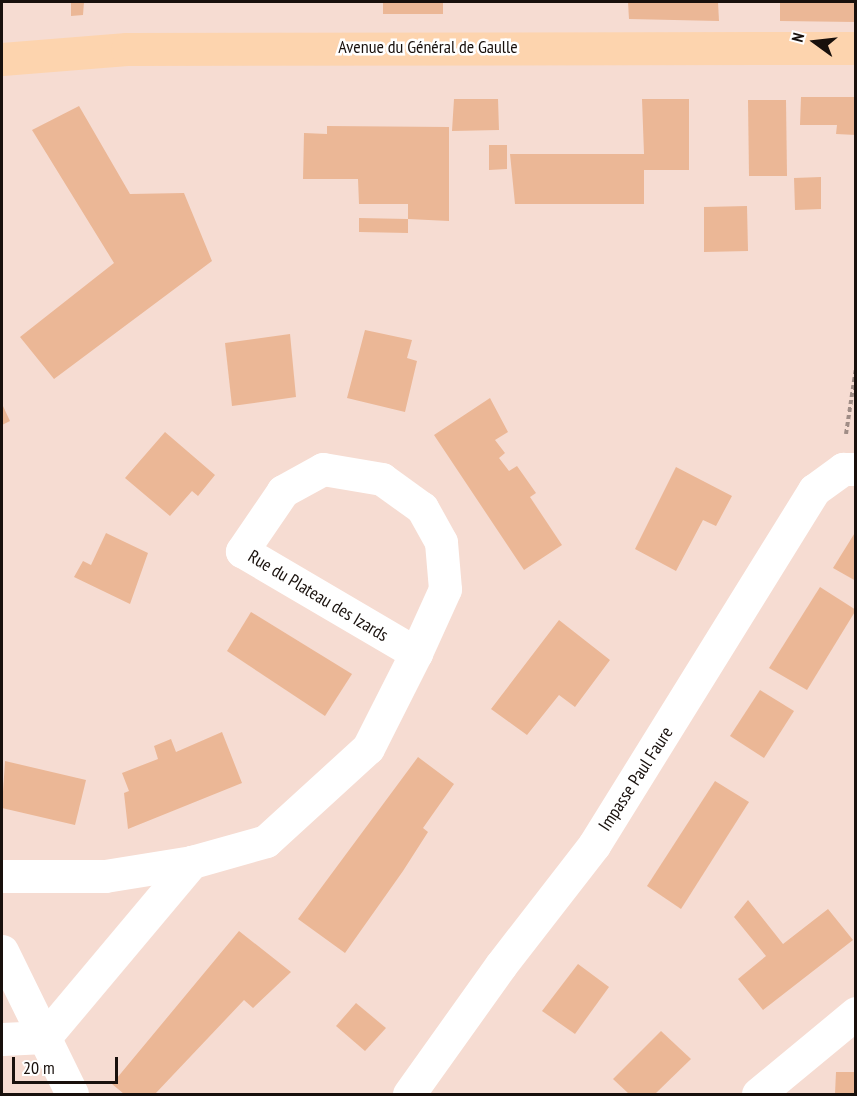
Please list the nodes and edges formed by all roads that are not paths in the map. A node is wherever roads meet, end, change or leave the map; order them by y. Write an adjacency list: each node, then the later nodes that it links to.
1 (855, 48): 2 (main road, Avenue du Général de Gaulle)
2 (2, 59)
3 (849, 469): 12 (street, Impasse Paul Faure)
4 (416, 653): 4 (street, Rue du Plateau des Izards); 5 (street, Rue du Plateau des Izards)
5 (192, 862): 6 (street, Rue du Plateau des Izards); 9 (street)
6 (2, 876)
7 (2, 951): 9 (street)
8 (855, 1014): 13 (street)
9 (45, 1037): 10 (street); 11 (street)
10 (2, 1039)
11 (72, 1095)
12 (409, 1095)
13 (758, 1095)

